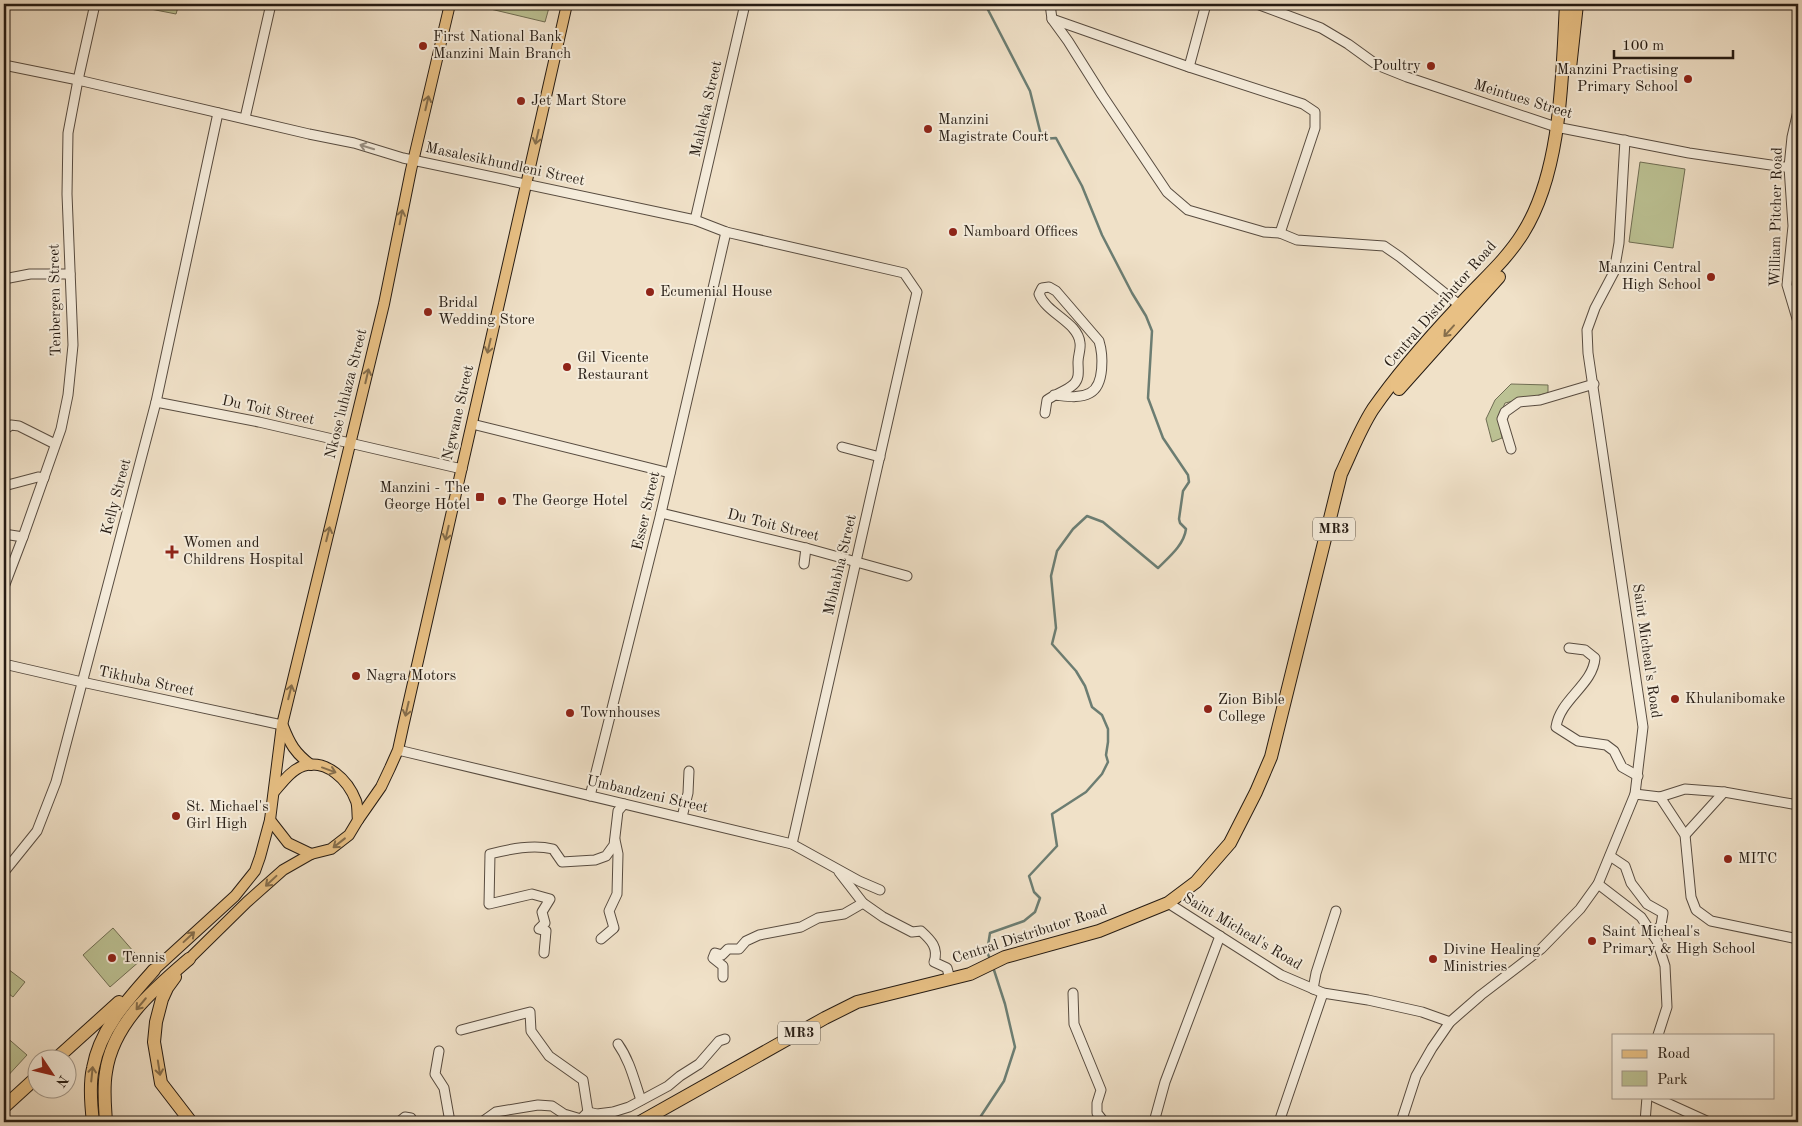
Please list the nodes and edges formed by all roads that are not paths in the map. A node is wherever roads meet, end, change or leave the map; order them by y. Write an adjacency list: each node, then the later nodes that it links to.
1 (95, 4): 14 (street, Tenbergen Street)
2 (270, 4): 17 (street)
3 (450, 4): 20 (main road, Nkose'luhlaza Street, one-way to 3)
4 (566, 4): 22 (main road, Ngwane Street, one-way to 22)
5 (745, 4): 23 (street, Mahleka Street)
6 (1050, 4): 11 (street)
7 (1206, 4): 13 (street)
8 (1257, 4): 18 (street, Meintues Street)
9 (1566, 4): 18 (highway, Central Distributor Road / MR3)
10 (1577, 4): 18 (highway, Central Distributor Road / MR3)
11 (1052, 18): 13 (street); 25 (street)
12 (4, 65): 14 (street, Masalesikhundleni Street)
13 (1189, 67): 25 (street)
14 (78, 80): 16 (street, Masalesikhundleni Street); 26 (street, Tenbergen Street)
15 (1798, 111): 21 (street, William Pitcher Road)
16 (218, 113): 17 (street, Masalesikhundleni Street); 33 (street, Kelly Street)
17 (245, 118): 20 (street, Masalesikhundleni Street, one-way to 17)
18 (1560, 127): 19 (street, Meintues Street); 29 (highway, Central Distributor Road / MR3)
19 (1625, 140): 21 (street, Meintues Street); 31 (street, Saint Micheal's Road)
20 (414, 160): 22 (street, Masalesikhundleni Street); 37 (main road, Nkose'luhlaza Street, one-way to 20)
21 (1794, 168): 30 (street, William Pitcher Road)
22 (526, 184): 23 (street, Masalesikhundleni Street); 35 (main road, Ngwane Street, one-way to 35)
23 (695, 220): 24 (street, Masalesikhundleni Street)
24 (726, 232): 28 (street, Masalesikhundleni Street); 43 (street, Esser Street)
25 (1280, 233): 29 (street)
26 (70, 274): 27 (street); 38 (street, Tenbergen Street)
27 (4, 279)
28 (917, 292): 41 (street, Mbhabha Street)
29 (1463, 308): 82 (highway, Central Distributor Road / MR3)
30 (1798, 322)
31 (1594, 384): 40 (street); 61 (street, Saint Micheal's Road)
32 (1054, 395): 32 (street); 34 (street)
33 (156, 402): 37 (street, Du Toit Street); 56 (street, Kelly Street)
34 (1045, 413)
35 (472, 424): 42 (main road, Ngwane Street); 43 (street)
36 (4, 430): 38 (street)
37 (351, 442): 42 (street, Du Toit Street); 57 (main road, Nkose'luhlaza Street, one-way to 37)
38 (55, 444): 44 (street, Tenbergen Street)
39 (842, 447): 41 (street)
40 (1511, 449)
41 (880, 457): 50 (street, Mbhabha Street)
42 (462, 469): 58 (main road, Ngwane Street, one-way to 58)
43 (670, 472): 46 (street, Esser Street)
44 (44, 478): 45 (street); 48 (street, Tenbergen Street)
45 (4, 486)
46 (661, 513): 49 (street, Du Toit Street); 65 (street, Esser Street)
47 (4, 534): 48 (street)
48 (24, 537): 53 (street, Tenbergen Street)
49 (806, 548): 50 (street, Du Toit Street); 51 (street)
50 (855, 562): 52 (street, Du Toit Street); 74 (street, Mbhabha Street)
51 (804, 564)
52 (907, 576)
53 (4, 587)
54 (1568, 648): 61 (street)
55 (4, 664): 56 (street, Tikhuba Street)
56 (82, 682): 57 (street, Tikhuba Street); 78 (street, Kelly Street)
57 (282, 725): 59 (main road); 62 (main road, Nkose'luhlaza Street)
58 (398, 750): 65 (street, Umbandzeni Street); 71 (main road, Ngwane Street)
59 (311, 765): 62 (main road); 71 (main road, one-way to 71)
60 (689, 771): 69 (street)
61 (1638, 776): 64 (street, Saint Micheal's Road)
62 (274, 792): 70 (main road)
63 (1724, 792): 66 (street); 68 (street); 72 (street)
64 (1635, 794): 66 (street); 76 (street, Saint Micheal's Road)
65 (590, 796): 67 (street, Umbandzeni Street)
66 (1660, 797): 72 (street)
67 (624, 804): 69 (street, Umbandzeni Street); 73 (street)
68 (1798, 805)
69 (682, 818): 74 (street, Umbandzeni Street)
70 (270, 820): 75 (main road); 90 (main road, one-way to 70)
71 (358, 820): 75 (main road, one-way to 75)
72 (1685, 835): 87 (street)
73 (615, 839): 86 (street); 88 (street)
74 (792, 844): 77 (street, Umbandzeni Street)
75 (311, 854): 89 (main road, one-way to 89)
76 (1610, 856): 79 (street, Saint Micheal's Road); 84 (street)
77 (836, 868): 80 (street, Umbandzeni Street); 81 (street)
78 (4, 872)
79 (1598, 884): 84 (street); 97 (street, Saint Micheal's Road)
80 (880, 890)
81 (863, 903): 92 (street); 93 (street)
82 (1171, 905): 85 (street, Saint Micheal's Road); 91 (highway, Central Distributor Road / MR3)
83 (1336, 911): 94 (street)
84 (1653, 935): 100 (street)
85 (1220, 936): 94 (street, Saint Micheal's Road); 124 (street)
86 (602, 939)
87 (1798, 939)
88 (544, 953)
89 (189, 959): 116 (highway, one-way to 116); 117 (highway, one-way to 117)
90 (154, 970): 98 (highway); 115 (highway, one-way to 90)
91 (972, 976): 93 (highway, Central Distributor Road / MR3); 122 (highway, Central Distributor Road / MR3)
92 (723, 977)
93 (950, 979): 121 (highway, Central Distributor Road / MR3)
94 (1313, 989): 96 (street, Saint Micheal's Road)
95 (1073, 993): 123 (street)
96 (1323, 993): 97 (street, Saint Micheal's Road); 125 (street)
97 (1450, 1022): 126 (street)
98 (93, 1026): 103 (highway); 104 (highway)
99 (461, 1030): 113 (street)
100 (1658, 1034)
101 (725, 1039): 111 (street)
102 (618, 1044): 111 (street)
103 (66, 1048)
104 (68, 1048)
105 (439, 1051): 119 (street)
106 (28, 1079): 110 (highway)
107 (28, 1085): 112 (highway)
108 (1647, 1098): 127 (street)
109 (1656, 1098): 128 (street)
110 (4, 1099)
111 (641, 1100): 113 (street)
112 (4, 1107)
113 (588, 1112): 120 (street)
114 (411, 1118): 118 (street)
115 (92, 1122)
116 (106, 1122)
117 (191, 1122)
118 (399, 1122)
119 (450, 1122)
120 (482, 1122)
121 (640, 1122)
122 (653, 1122)
123 (1104, 1122)
124 (1154, 1122)
125 (1279, 1122)
126 (1401, 1122)
127 (1645, 1122)
128 (1709, 1122)

